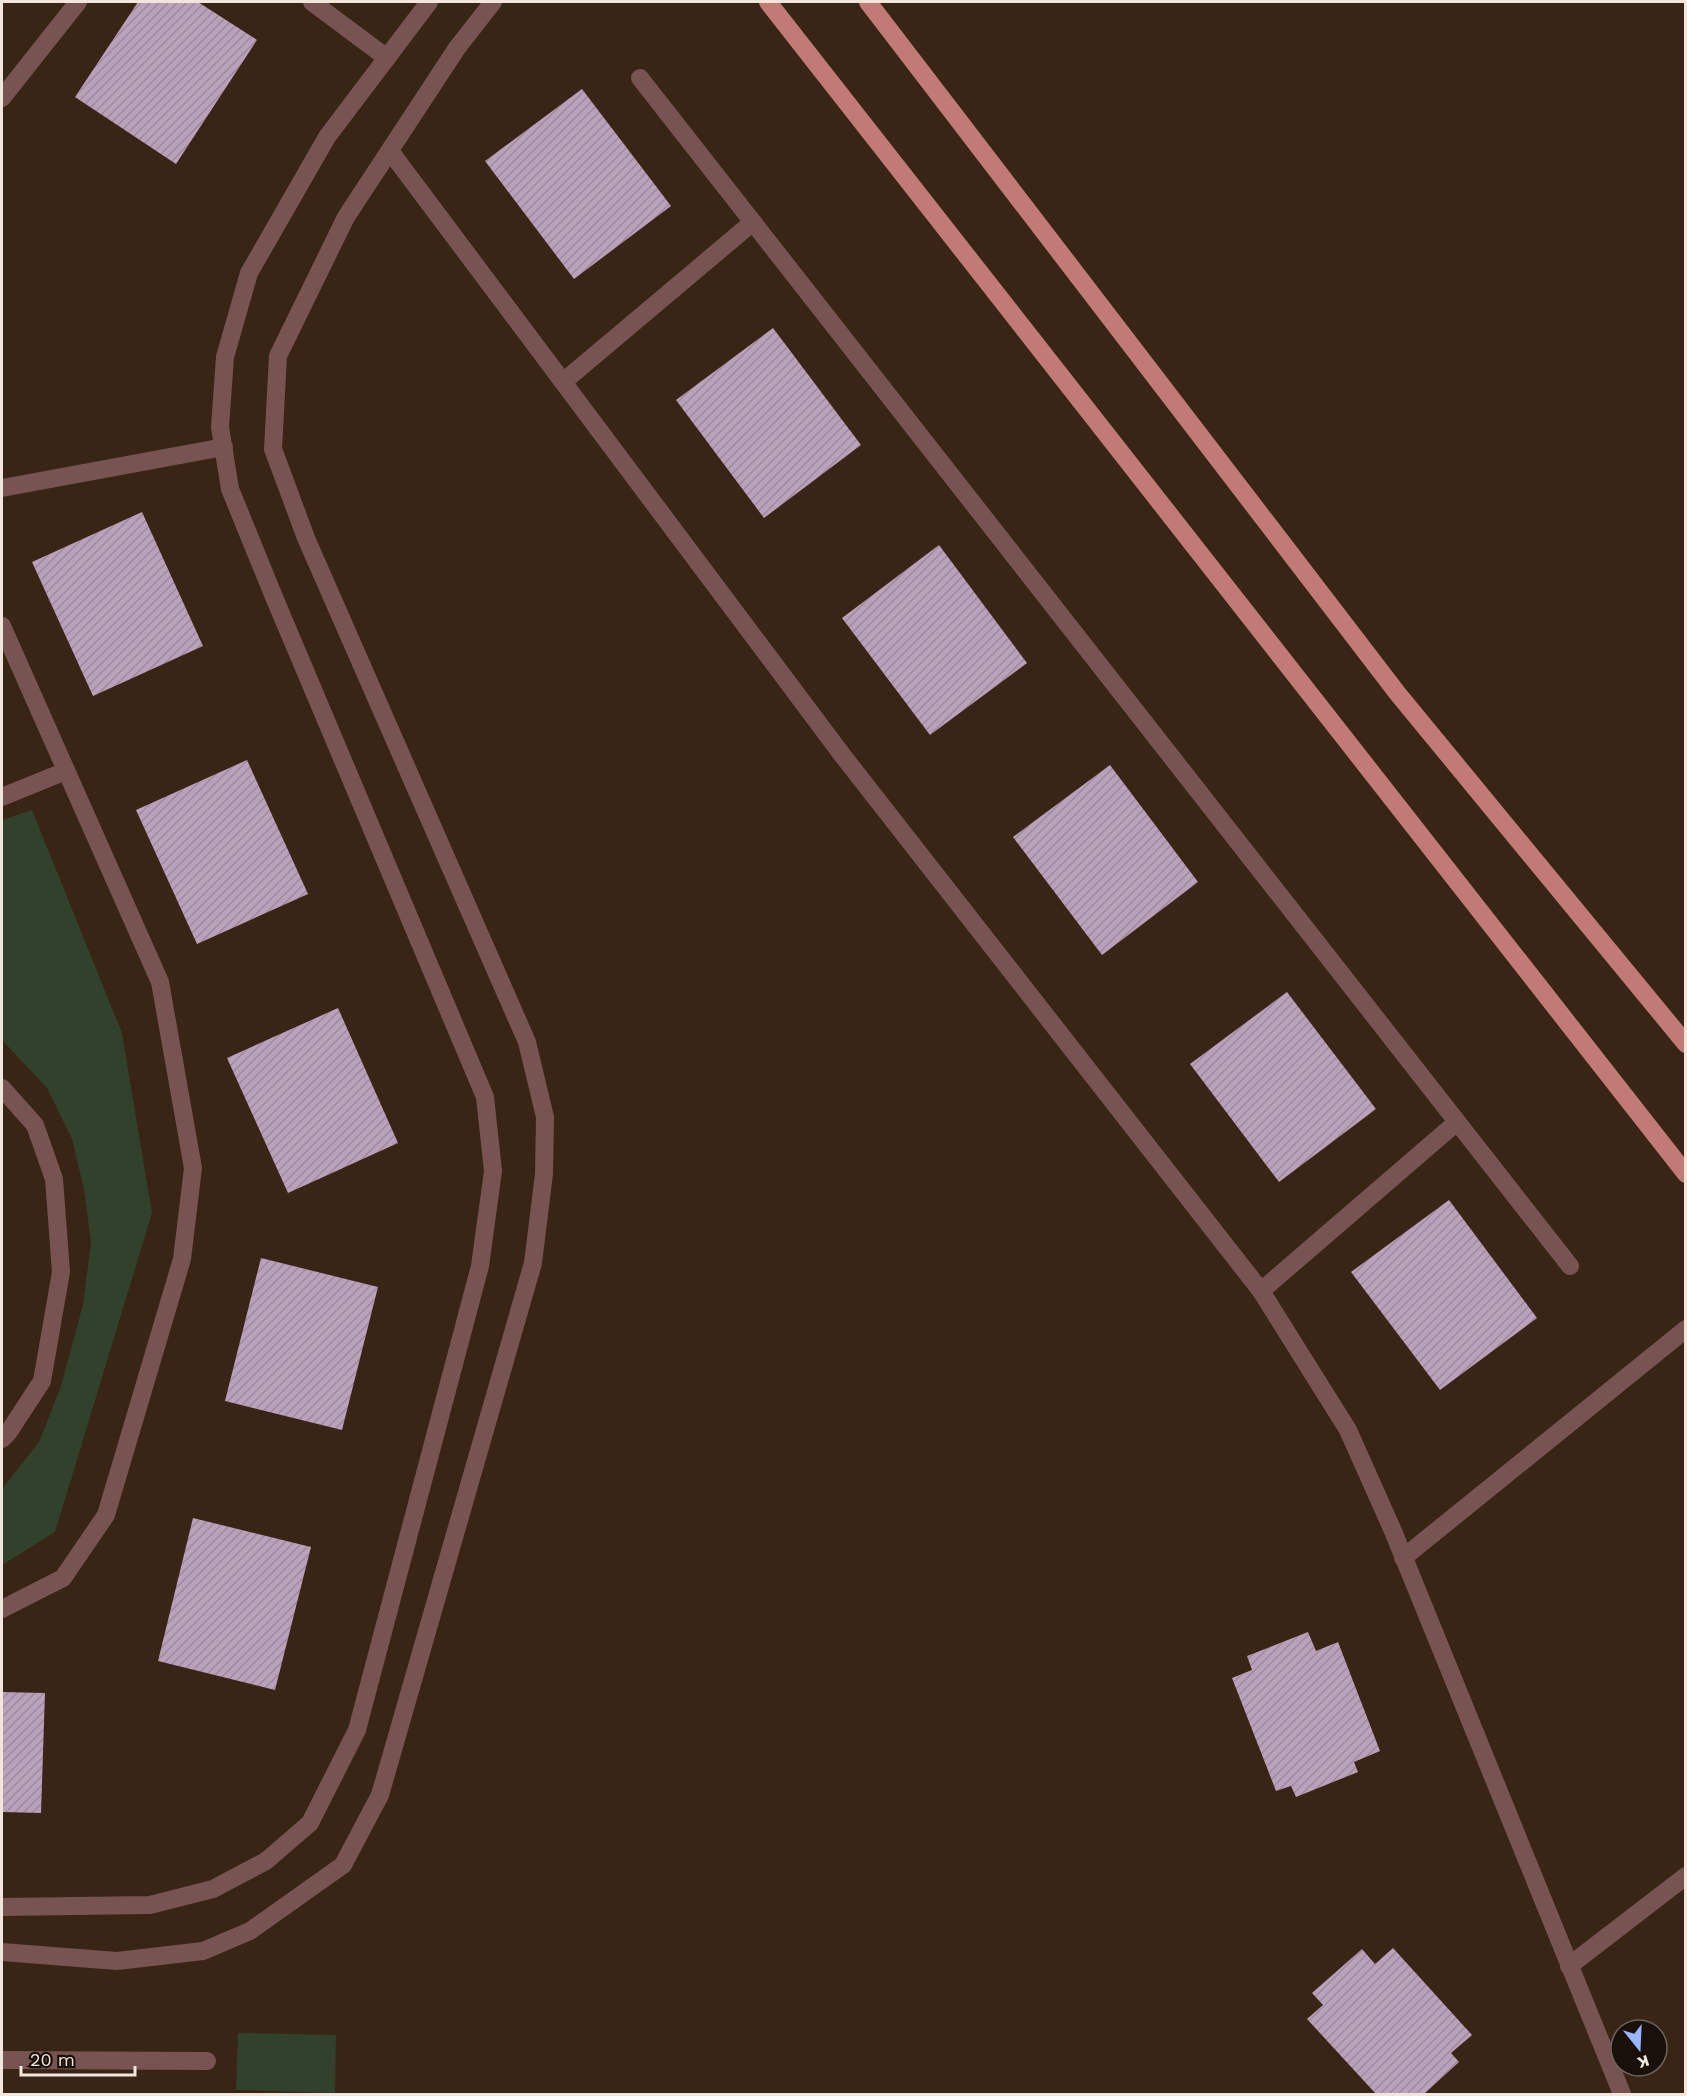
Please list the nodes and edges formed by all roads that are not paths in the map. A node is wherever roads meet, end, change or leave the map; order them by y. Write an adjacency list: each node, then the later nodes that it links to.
1 (78, 2): 9 (street)
2 (312, 2): 7 (street)
3 (429, 2): 7 (street)
4 (493, 2): 10 (street)
5 (768, 2): 21 (main road)
6 (868, 2): 18 (main road)
7 (387, 58): 13 (street)
8 (640, 78): 11 (street)
9 (2, 98)
10 (390, 151): 12 (street); 30 (street)
11 (753, 222): 12 (street); 20 (street)
12 (563, 382): 23 (street)
13 (224, 447): 14 (street); 29 (street)
14 (2, 488)
15 (2, 626): 16 (street)
16 (66, 771): 17 (street); 27 (street)
17 (2, 797)
18 (1686, 1044)
19 (2, 1088): 25 (street)
20 (1457, 1122): 22 (street); 23 (street)
21 (1686, 1174)
22 (1570, 1266)
23 (1261, 1291): 26 (street)
24 (1686, 1329): 26 (street)
25 (2, 1439)
26 (1403, 1558): 31 (street)
27 (2, 1610)
28 (1686, 1876): 31 (street)
29 (2, 1907)
30 (2, 1952)
31 (1569, 1966): 34 (street)
32 (2, 2060): 33 (street)
33 (207, 2061)
34 (1622, 2094)

